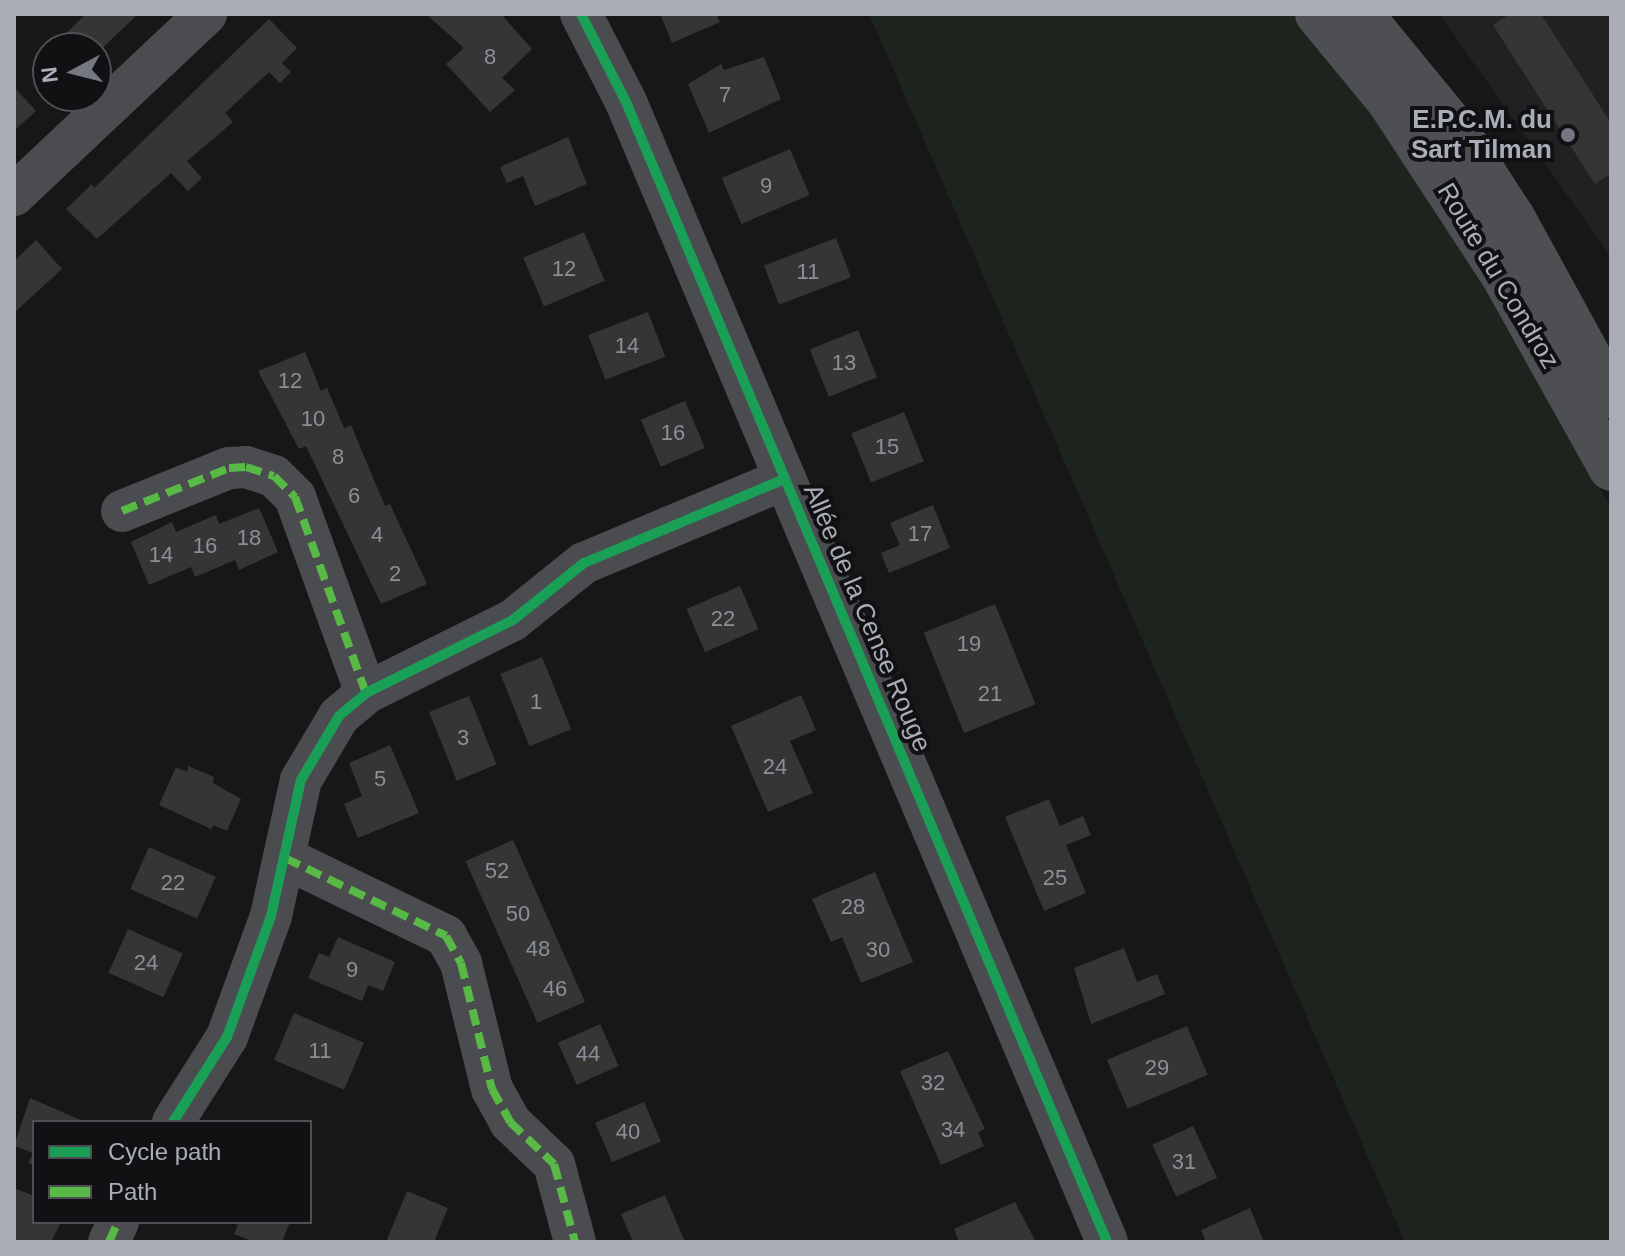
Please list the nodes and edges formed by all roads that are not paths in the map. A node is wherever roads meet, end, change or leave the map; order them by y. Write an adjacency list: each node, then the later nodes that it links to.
1 (206, 14): 5 (street)
2 (581, 14): 8 (street, Allée de la Cense Rouge)
3 (1317, 14): 7 (main road, Route du Condroz)
4 (1361, 14): 6 (main road, Route du Condroz)
5 (14, 195)
6 (1611, 396)
7 (1611, 469)
8 (785, 479): 10 (street); 14 (street, Allée de la Cense Rouge)
9 (122, 511): 10 (street)
10 (366, 693): 11 (street)
11 (285, 858): 12 (street); 13 (street)
12 (174, 1120)
13 (575, 1242)
14 (1107, 1242)

